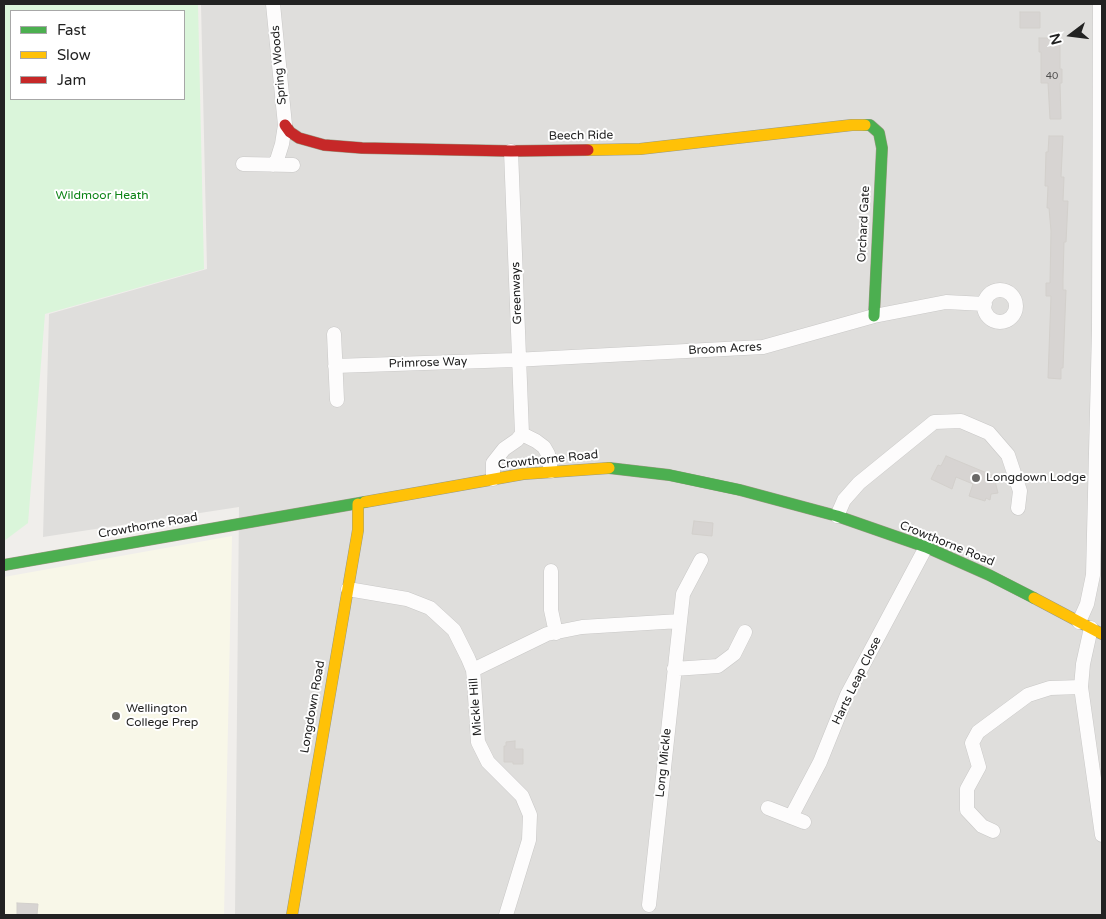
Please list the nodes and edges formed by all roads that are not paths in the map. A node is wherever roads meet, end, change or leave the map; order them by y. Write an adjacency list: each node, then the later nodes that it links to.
1 (273, 4): 4 (street, Spring Woods)
2 (1100, 4): 3 (street)
3 (1101, 63): 14 (street)
4 (285, 125): 6 (street, Beech Ride); 7 (street, Spring Woods)
5 (879, 133): 8 (street, Beech Ride); 13 (street, Orchard Gate)
6 (299, 138): 7 (street); 8 (street, Beech Ride)
7 (282, 144): 10 (street, Spring Woods)
8 (511, 151): 16 (street, Greenways)
9 (243, 164): 10 (street)
10 (273, 164): 11 (street)
11 (293, 165)
12 (984, 304): 13 (street, Broom Acres)
13 (874, 316): 16 (street, Broom Acres)
14 (1101, 330): 20 (street)
15 (334, 334): 17 (street)
16 (520, 359): 17 (street, Primrose Way); 19 (street, Greenways)
17 (335, 366): 18 (street)
18 (337, 400)
19 (522, 434): 21 (street); 22 (street)
20 (1100, 470): 32 (street)
21 (551, 471): 22 (street, Crowthorne Road); 25 (street, Crowthorne Road)
22 (493, 479): 23 (street, Crowthorne Road)
23 (358, 504): 28 (street, Crowthorne Road); 30 (street, Longdown Road)
24 (1018, 508): 25 (street)
25 (837, 516): 26 (street, Crowthorne Road)
26 (926, 547): 32 (street, Crowthorne Road); 39 (street, Harts Leap Close)
27 (701, 560): 31 (street, Long Mickle)
28 (4, 565)
29 (551, 571): 33 (street)
30 (348, 589): 36 (street, Mickle Hill); 44 (street, Longdown Road)
31 (680, 620): 33 (street); 35 (street, Long Mickle)
32 (1091, 628): 37 (street)
33 (556, 632): 36 (street)
34 (745, 632): 35 (street)
35 (674, 669): 43 (street, Long Mickle)
36 (473, 670): 45 (street, Mickle Hill)
37 (1081, 687): 41 (street); 42 (street)
38 (768, 808): 39 (street)
39 (791, 817): 40 (street)
40 (804, 822)
41 (993, 831)
42 (1102, 834)
43 (648, 906)
44 (292, 915)
45 (506, 915)

